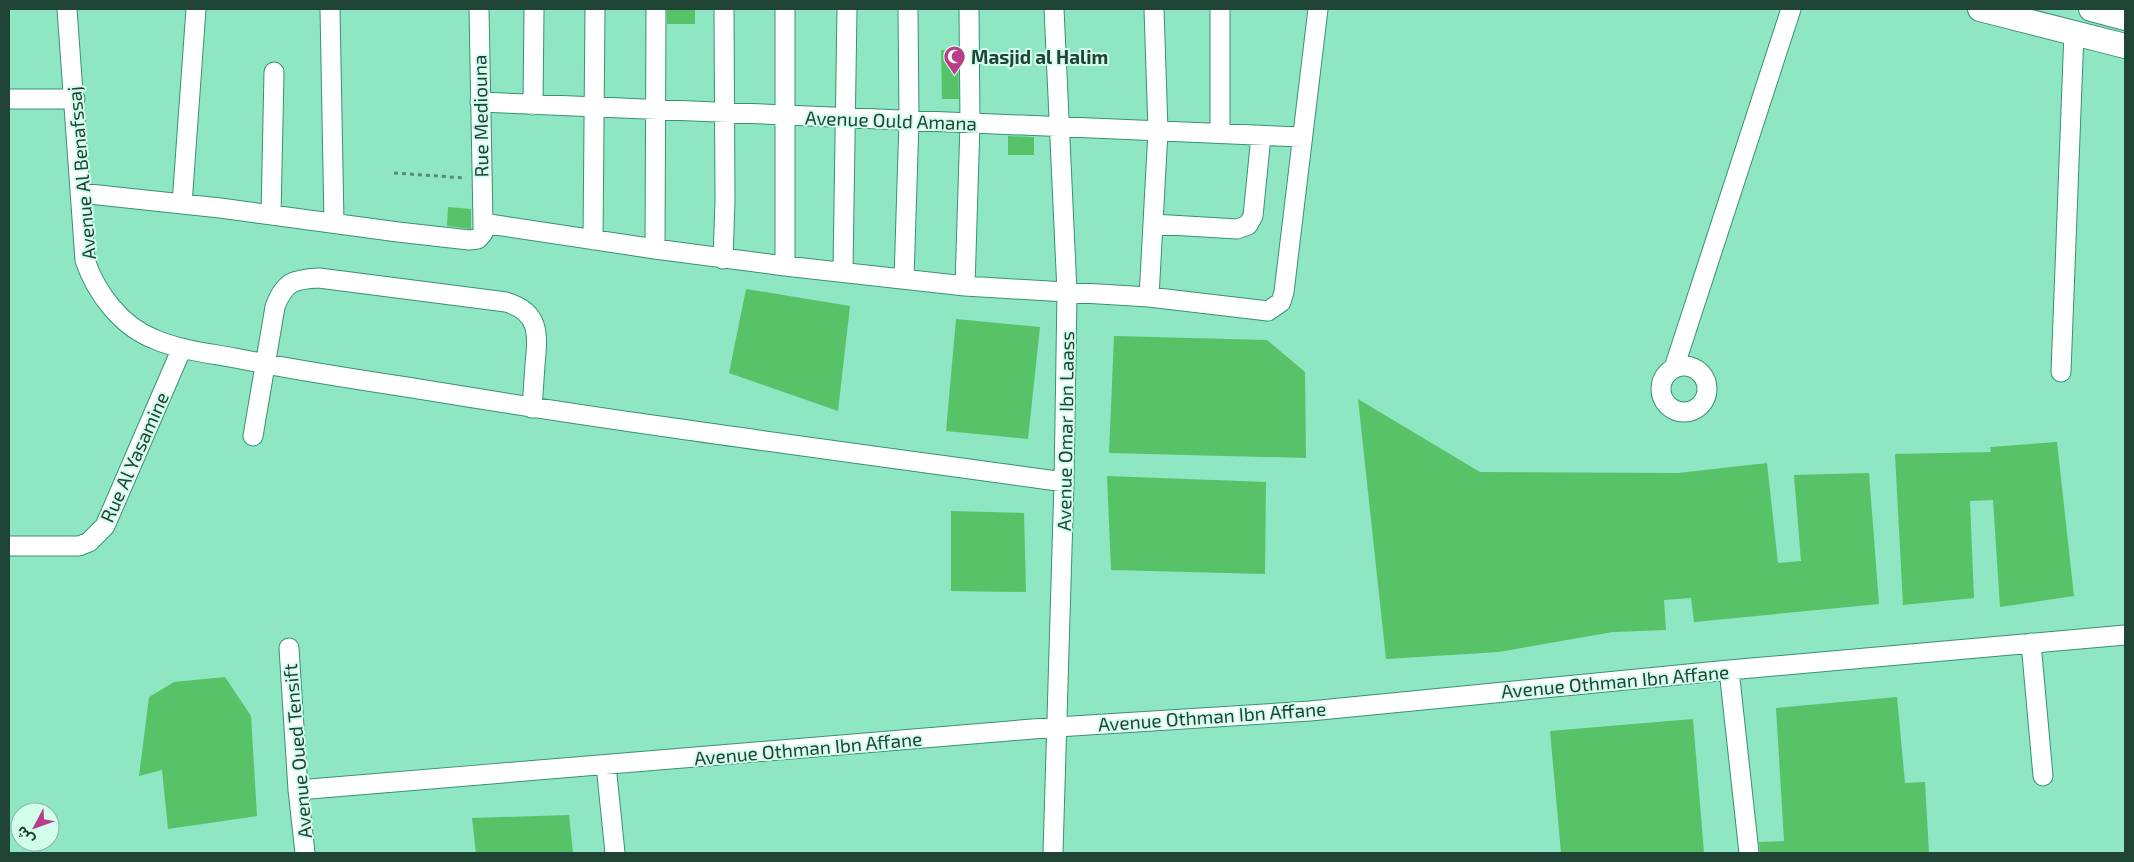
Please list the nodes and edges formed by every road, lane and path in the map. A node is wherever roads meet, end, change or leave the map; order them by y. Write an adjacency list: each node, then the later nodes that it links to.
1 (67, 9): 25 (street, Avenue Al Benafssaj)
2 (196, 9): 43 (street)
3 (330, 9): 45 (street)
4 (479, 9): 26 (street, Rue Mediouna)
5 (534, 9): 27 (street)
6 (595, 9): 28 (street)
7 (656, 9): 29 (street)
8 (724, 9): 30 (street)
9 (785, 9): 31 (street)
10 (847, 9): 32 (street)
11 (908, 9): 33 (street)
12 (969, 9): 34 (street)
13 (1054, 9): 35 (street, Avenue Omar Ibn Laass)
14 (1154, 9): 36 (street)
15 (1220, 9): 37 (street)
16 (1318, 9): 39 (street)
17 (1792, 9): 59 (street)
18 (1980, 9): 21 (main road)
19 (2091, 9): 20 (main road)
20 (2125, 18)
21 (2074, 32): 22 (main road); 60 (street)
22 (2125, 46)
23 (274, 72): 44 (street)
24 (9, 99): 25 (street)
25 (75, 99): 42 (street, Avenue Al Benafssaj)
26 (480, 102): 27 (street, Avenue Ould Amana); 41 (street, Rue Mediouna)
27 (533, 105): 28 (street, Avenue Ould Amana)
28 (594, 108): 29 (street, Avenue Ould Amana); 48 (street)
29 (655, 111): 30 (street, Avenue Ould Amana); 49 (street)
30 (725, 114): 31 (street, Avenue Ould Amana); 50 (street)
31 (786, 116): 32 (street, Avenue Ould Amana); 51 (street)
32 (844, 118): 33 (street, Avenue Ould Amana); 52 (street)
33 (910, 121): 34 (street, Avenue Ould Amana); 53 (street)
34 (970, 124): 35 (street, Avenue Ould Amana); 54 (street)
35 (1059, 126): 36 (street, Avenue Ould Amana); 55 (street, Avenue Omar Ibn Laass)
36 (1158, 131): 37 (street, Avenue Ould Amana); 47 (street)
37 (1220, 133): 38 (street, Avenue Ould Amana)
38 (1261, 136): 39 (street, Avenue Ould Amana); 47 (street)
39 (1302, 137): 56 (street)
40 (394, 173): 41 (path)
41 (481, 180): 46 (street, Rue Mediouna)
42 (80, 193): 43 (street); 57 (street, Avenue Al Benafssaj)
43 (182, 204): 44 (street)
44 (271, 215): 45 (street)
45 (334, 223): 46 (street)
46 (483, 223): 48 (street)
47 (1153, 224): 56 (street)
48 (593, 240): 49 (street)
49 (654, 250): 50 (street)
50 (723, 259): 51 (street)
51 (785, 266): 52 (street)
52 (843, 271): 53 (street)
53 (904, 279): 54 (street)
54 (965, 286): 55 (street)
55 (1067, 292): 56 (street); 63 (street, Avenue Omar Ibn Laass)
56 (1149, 297)
57 (182, 348): 58 (street, Avenue Al Benafssaj); 64 (street, Rue Al Yasamine)
58 (265, 364): 61 (street, Avenue Al Benafssaj); 61 (street); 62 (street)
59 (1674, 368)
60 (2061, 372)
61 (532, 408): 63 (street, Avenue Al Benafssaj)
62 (253, 436)
63 (1064, 482): 69 (street, Avenue Omar Ibn Laass)
64 (9, 546)
65 (2125, 635): 66 (street, Avenue Othman Ibn Affane)
66 (2031, 643): 68 (street, Avenue Othman Ibn Affane); 71 (street)
67 (289, 648): 72 (street, Avenue Oued Tensift)
68 (1729, 670): 69 (street, Avenue Othman Ibn Affane); 76 (street)
69 (1057, 727): 70 (street, Avenue Othman Ibn Affane); 75 (street, Avenue Omar Ibn Laass)
70 (606, 765): 72 (street, Avenue Othman Ibn Affane); 74 (street)
71 (2042, 776)
72 (298, 790): 73 (street, Avenue Oued Tensift)
73 (305, 853)
74 (615, 853)
75 (1053, 853)
76 (1749, 853)

